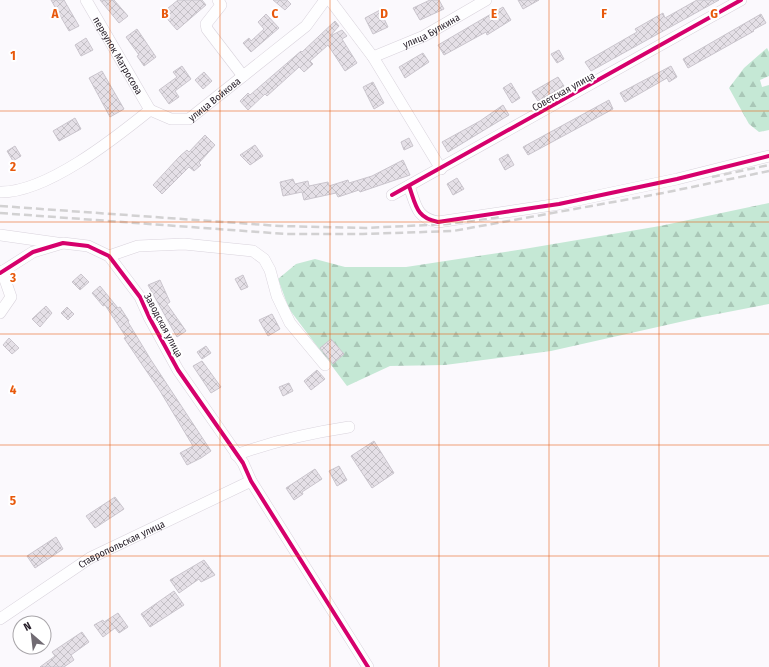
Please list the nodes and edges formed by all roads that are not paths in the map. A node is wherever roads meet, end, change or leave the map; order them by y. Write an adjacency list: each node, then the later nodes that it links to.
1 (86, 0): 9 (street, переулок Матросова)
2 (218, 0): 8 (street)
3 (325, 0): 8 (street, улица Войкова)
4 (330, 0): 7 (street)
5 (486, 0): 7 (street, улица Булкина)
6 (741, 0): 11 (street, Советская улица)
7 (373, 57): 11 (street)
8 (243, 76): 9 (street, улица Войкова)
9 (150, 110): 13 (street)
10 (769, 156): 12 (street)
11 (441, 169): 12 (street, Советская улица)
12 (409, 186): 14 (street, Советская улица)
13 (0, 192)
14 (392, 195)
15 (0, 235): 16 (street)
16 (63, 243): 17 (street, Заводская улица); 18 (street, Заводская улица)
17 (109, 256): 20 (street); 22 (street, Заводская улица)
18 (1, 272): 19 (street, Заводская улица)
19 (0, 313)
20 (325, 365)
21 (349, 426): 22 (street)
22 (236, 455): 23 (street, Заводская улица)
23 (251, 481): 24 (street, Ставропольская улица); 25 (street, Заводская улица)
24 (0, 619)
25 (368, 667)

